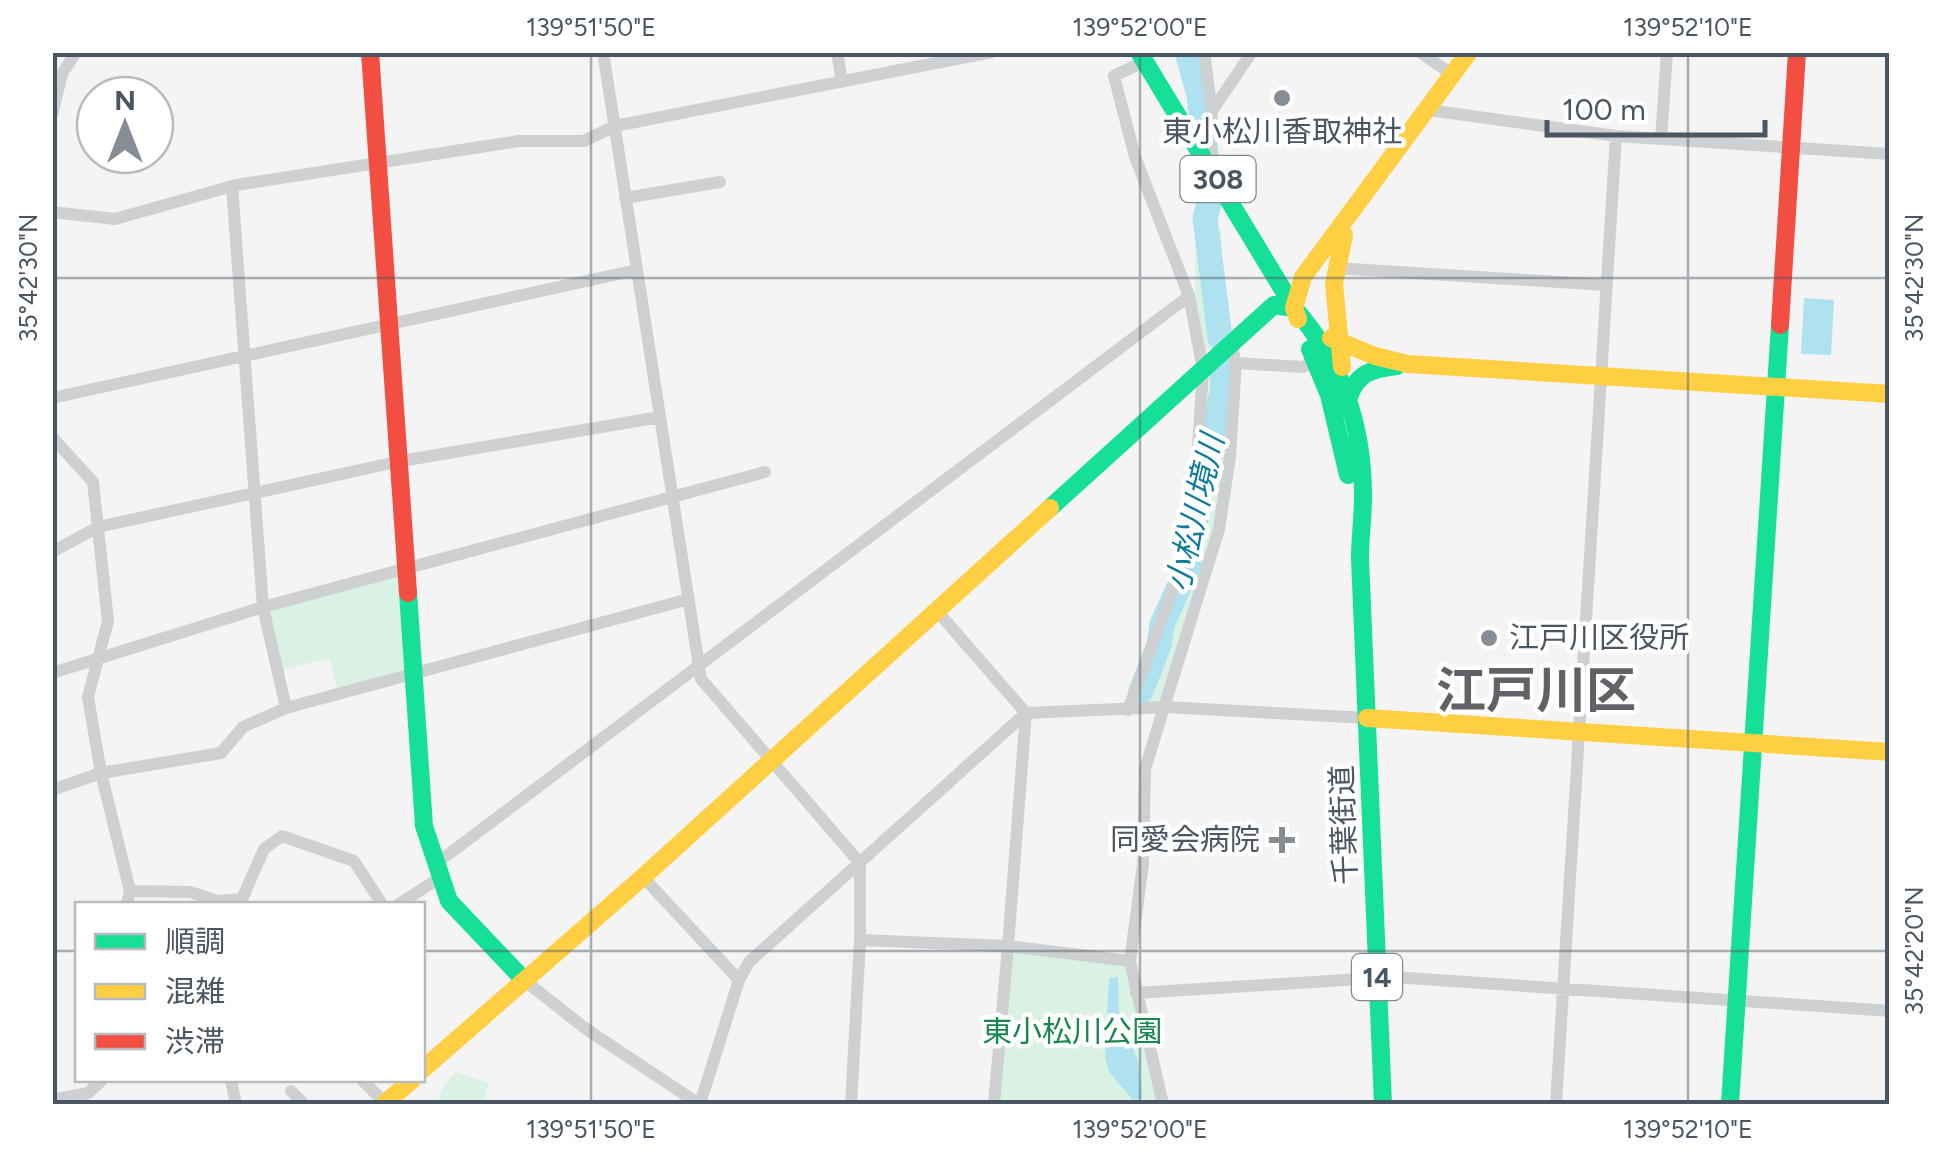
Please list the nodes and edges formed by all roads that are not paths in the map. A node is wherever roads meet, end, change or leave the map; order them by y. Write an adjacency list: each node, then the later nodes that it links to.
1 (76, 52): 17 (street)
2 (370, 52): 23 (main road)
3 (603, 52): 18 (street)
4 (838, 52): 14 (street)
5 (992, 52): 14 (street)
6 (1204, 52): 16 (street)
7 (1252, 52): 16 (street)
8 (1420, 52): 13 (street)
9 (1469, 52): 13 (main road)
10 (1667, 52): 20 (street)
11 (1797, 52): 21 (main road)
12 (1142, 57): 24 (main road, 308); 33 (street)
13 (1453, 75): 15 (main road)
14 (842, 82): 18 (street)
15 (1428, 110): 19 (street); 28 (main road)
16 (1212, 111): 24 (street)
17 (52, 115)
18 (615, 126): 23 (street); 27 (street)
19 (1616, 136): 20 (street); 32 (street)
20 (1661, 139): 21 (street)
21 (1790, 146): 22 (street); 45 (main road)
22 (1890, 154)
23 (379, 165): 26 (street); 35 (main road)
24 (1210, 166): 34 (main road, 308)
25 (720, 182): 27 (street)
26 (232, 186): 29 (street); 39 (street)
27 (625, 198): 31 (street)
28 (1364, 199): 30 (main road); 34 (main road)
29 (52, 212)
30 (1336, 268): 32 (street); 38 (main road)
31 (637, 270): 35 (street); 49 (street)
32 (1606, 285): 44 (street)
33 (1189, 296): 43 (street); 63 (street)
34 (1294, 308): 36 (main road, 千葉街道 / 14); 37 (main road); 40 (main road, 千葉街道 / 14)
35 (390, 324): 39 (street); 51 (main road)
36 (1313, 327): 38 (main road); 48 (main road, 千葉街道 / 14)
37 (1232, 344): 41 (street); 43 (main road)
38 (1338, 344): 42 (main road); 48 (main road)
39 (244, 356): 47 (street); 53 (street)
40 (1315, 359): 41 (street); 56 (main road, 千葉街道 / 14)
41 (1236, 363): 66 (street)
42 (1408, 364): 44 (main road); 48 (main road)
43 (1203, 370): 61 (main road); 68 (street)
44 (1601, 376): 45 (main road); 71 (street)
45 (1776, 386): 46 (main road); 72 (main road)
46 (1890, 394)
47 (52, 398)
48 (1348, 400): 56 (main road, 千葉街道 / 14)
49 (660, 417): 51 (street); 54 (street)
50 (52, 436): 55 (street)
51 (401, 460): 53 (street); 58 (main road)
52 (765, 472): 54 (street)
53 (254, 492): 55 (street); 60 (street)
54 (672, 496): 58 (street); 59 (street)
55 (98, 526): 57 (street); 62 (street)
56 (1360, 543): 70 (main road, 千葉街道 / 14)
57 (52, 552)
58 (407, 568): 60 (street); 65 (main road)
59 (689, 599): 63 (street); 65 (street)
60 (262, 607): 62 (street); 67 (street)
61 (937, 611): 69 (street); 74 (main road)
62 (100, 658): 64 (street); 75 (street)
63 (698, 668): 74 (street); 78 (street)
64 (52, 673)
65 (414, 674): 67 (street); 78 (main road)
66 (1165, 707): 68 (street); 70 (street); 85 (street)
67 (286, 708): 75 (street)
68 (1128, 710): 69 (street)
69 (1026, 713): 77 (street); 84 (street)
70 (1367, 718): 71 (main road); 86 (main road, 千葉街道 / 14)
71 (1578, 733): 72 (main road); 89 (street)
72 (1751, 744): 73 (main road); 91 (main road)
73 (1890, 752)
74 (771, 759): 77 (street); 79 (main road)
75 (100, 773): 76 (street); 80 (street)
76 (52, 790)
77 (860, 863): 83 (street); 88 (street)
78 (439, 870): 82 (street); 87 (main road)
79 (642, 877): 87 (main road); 88 (street)
80 (129, 898): 81 (street)
81 (381, 902)
82 (401, 902)
83 (860, 940): 84 (street); 102 (street)
84 (1008, 946): 85 (street); 103 (street)
85 (1130, 961): 90 (street)
86 (1377, 977): 89 (street); 90 (street); 105 (main road, 千葉街道 / 14)
87 (524, 980): 93 (main road); 101 (street)
88 (739, 980): 101 (street)
89 (1564, 989): 91 (street); 106 (street)
90 (1136, 993): 104 (street)
91 (1736, 1001): 92 (street); 107 (main road)
92 (1890, 1011)
93 (425, 1067)
94 (100, 1082): 98 (street)
95 (364, 1082): 100 (street)
96 (410, 1082): 100 (main road)
97 (291, 1091): 99 (street)
98 (52, 1100)
99 (304, 1104)
100 (385, 1104)
101 (699, 1104)
102 (850, 1104)
103 (994, 1104)
104 (1163, 1104)
105 (1383, 1104)
106 (1556, 1104)
107 (1730, 1104)

